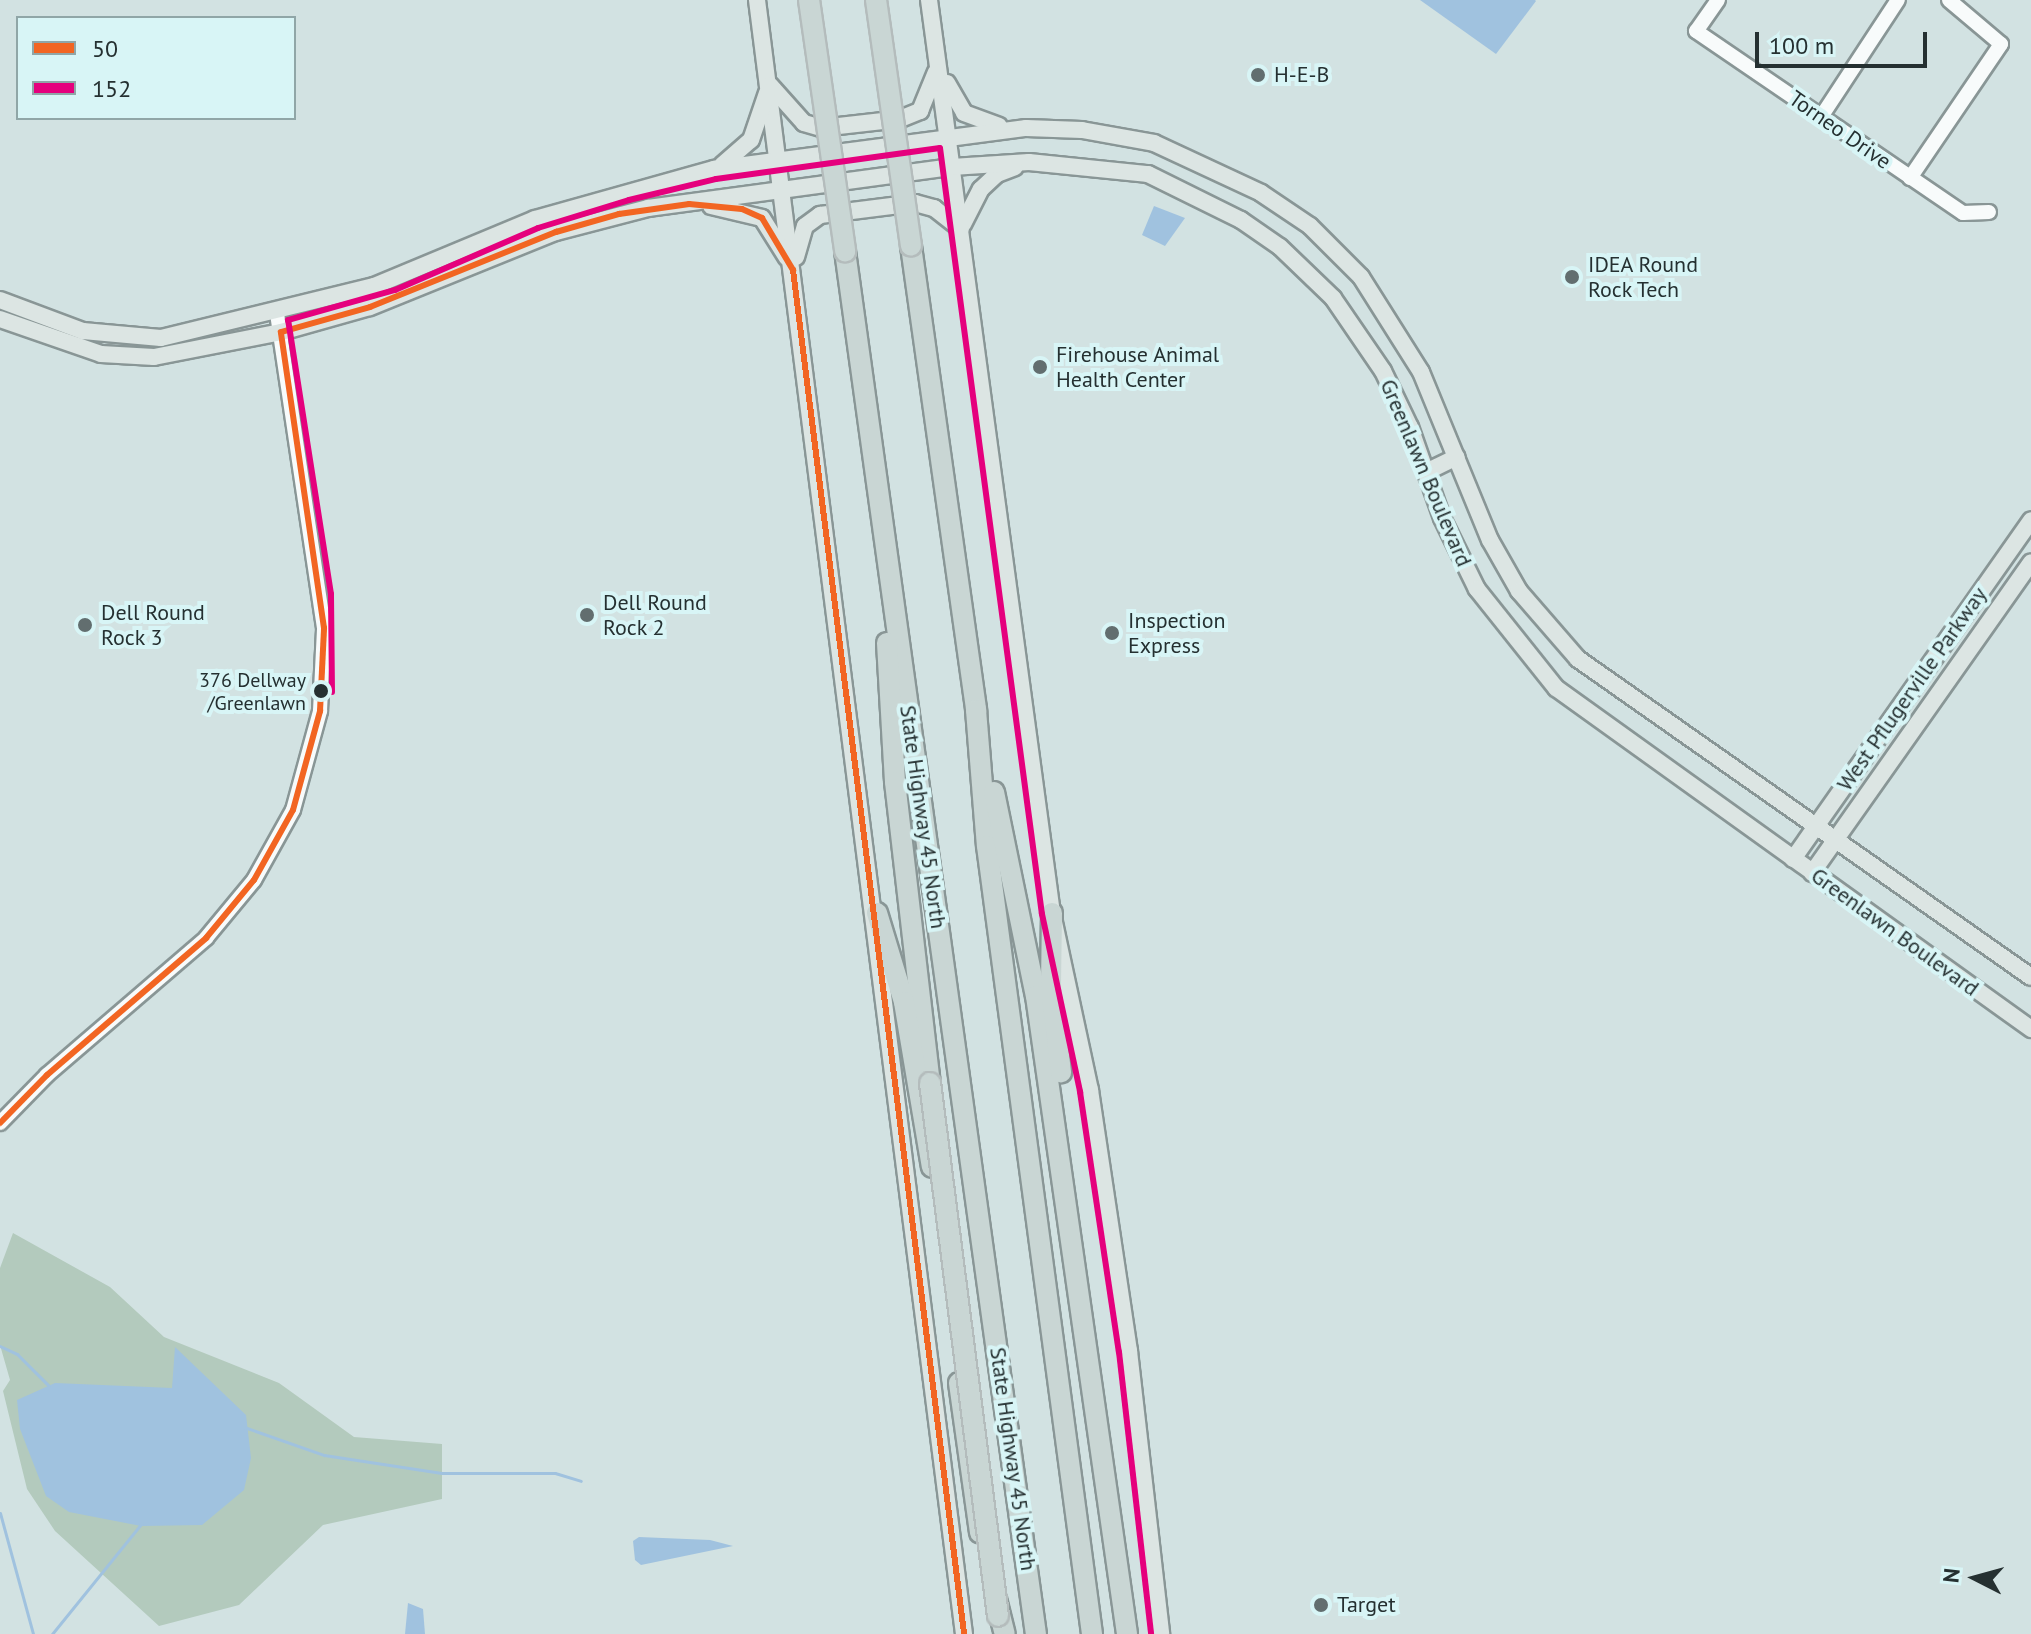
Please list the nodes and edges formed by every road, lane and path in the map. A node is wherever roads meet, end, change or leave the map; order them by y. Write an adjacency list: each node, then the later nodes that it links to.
1 (757, 0): 9 (main road)
2 (809, 0): 33 (highway, State Highway 45 North, bridge)
3 (876, 0): 34 (highway, bridge)
4 (929, 0): 8 (main road)
5 (1718, 0): 10 (street, Torneo Drive)
6 (1898, 0): 10 (street)
7 (1949, 0): 17 (street)
8 (938, 64): 9 (main road); 11 (main road); 12 (main road)
9 (769, 84): 13 (main road); 16 (main road)
10 (1821, 117): 17 (street, Torneo Drive)
11 (1026, 128): 12 (main road, Greenlawn Boulevard); 29 (main road, Greenlawn Boulevard)
12 (949, 137): 13 (main road, Greenlawn Boulevard); 15 (main road)
13 (779, 158): 16 (main road, Greenlawn Boulevard); 18 (main road)
14 (1029, 162): 15 (main road, Greenlawn Boulevard); 22 (main road); 30 (main road, Greenlawn Boulevard)
15 (952, 167): 18 (main road, Greenlawn Boulevard); 22 (main road)
16 (714, 169): 19 (main road, Greenlawn Boulevard)
17 (1910, 178): 21 (street, Torneo Drive)
18 (784, 189): 20 (main road, Greenlawn Boulevard); 24 (main road)
19 (586, 201): 23 (main road); 26 (main road, Greenlawn Boulevard)
20 (689, 204): 23 (main road, Greenlawn Boulevard); 24 (main road)
21 (1989, 212)
22 (961, 229): 24 (main road); 40 (main road)
23 (556, 232): 28 (main road, Greenlawn Boulevard)
24 (793, 270): 39 (main road)
25 (0, 300): 26 (main road, Greenlawn Boulevard)
26 (277, 313): 28 (street)
27 (0, 319): 28 (main road, Greenlawn Boulevard)
28 (281, 332): 43 (street)
29 (1457, 457): 30 (main road); 35 (main road, Greenlawn Boulevard)
30 (1426, 472): 37 (main road, Greenlawn Boulevard)
31 (2031, 520): 35 (main road, West Pflugerville Parkway)
32 (2031, 562): 36 (main road, West Pflugerville Parkway)
33 (887, 567): 45 (highway, bridge); 46 (highway, State Highway 45 North)
34 (976, 710): 47 (highway); 48 (highway)
35 (1816, 825): 36 (main road, Greenlawn Boulevard); 37 (main road, West Pflugerville Parkway)
36 (1836, 838): 38 (main road, West Pflugerville Parkway); 41 (main road, Greenlawn Boulevard)
37 (1793, 859): 38 (main road, Greenlawn Boulevard)
38 (1812, 873): 42 (main road, Greenlawn Boulevard)
39 (877, 913): 44 (main road); 45 (highway, bridge)
40 (1052, 913): 48 (highway); 49 (main road)
41 (2031, 977)
42 (2031, 1029)
43 (0, 1123)
44 (964, 1634)
45 (1002, 1634)
46 (1036, 1634)
47 (1092, 1634)
48 (1127, 1634)
49 (1161, 1634)

